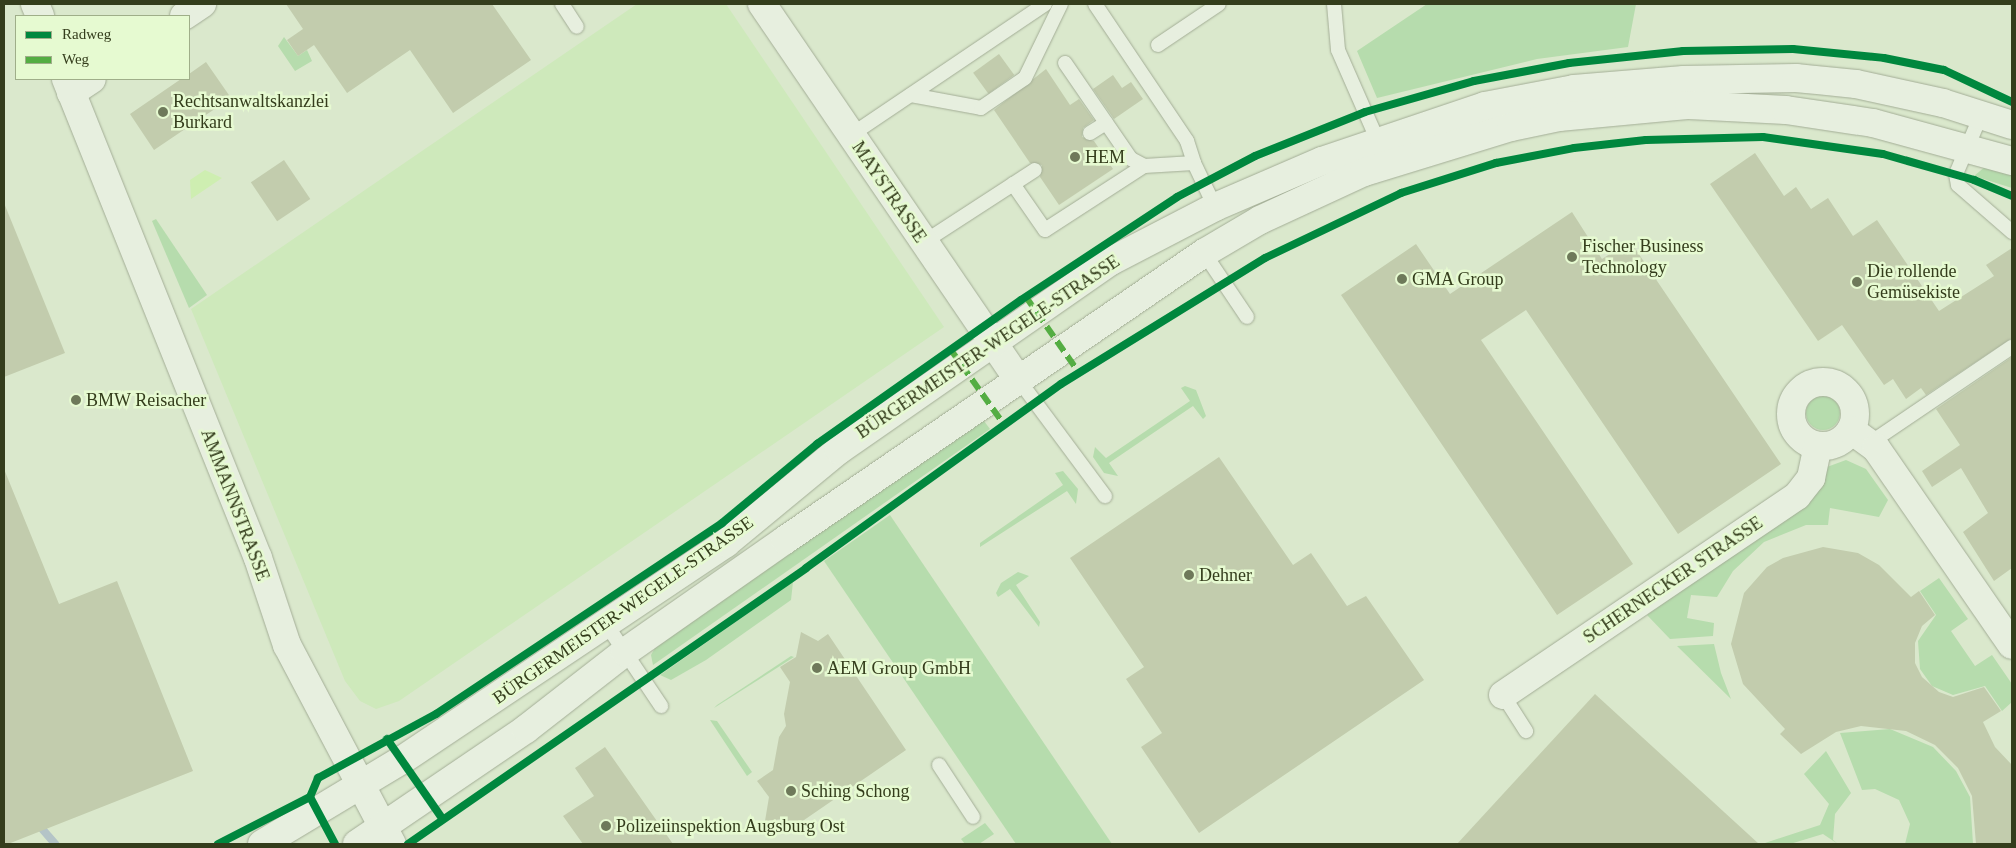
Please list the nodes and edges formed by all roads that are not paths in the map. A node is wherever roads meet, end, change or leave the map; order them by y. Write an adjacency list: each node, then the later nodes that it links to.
1 (202, 4): 9 (main road)
2 (562, 4): 10 (lane)
3 (762, 4): 19 (main road, MAYSTRASSE)
4 (1045, 4): 14 (lane)
5 (1061, 4): 14 (lane)
6 (1095, 4): 23 (lane)
7 (1219, 4): 11 (lane)
8 (1334, 4): 20 (lane)
9 (186, 15)
10 (577, 27)
11 (1158, 45)
12 (1066, 63): 16 (lane)
13 (77, 84): 45 (main road, AMMANNSTRASSE)
14 (911, 94): 19 (lane)
15 (1981, 115): 17 (main road, BÜRGERMEISTER-WEGELE-STRASSE); 20 (main road, BÜRGERMEISTER-WEGELE-STRASSE); 21 (lane)
16 (1106, 122): 18 (lane); 24 (lane)
17 (2012, 125)
18 (1090, 134)
19 (851, 135): 29 (main road, MAYSTRASSE)
20 (1377, 139): 27 (main road, BÜRGERMEISTER-WEGELE-STRASSE)
21 (1968, 147): 22 (main road, BÜRGERMEISTER-WEGELE-STRASSE); 28 (lane); 30 (main road, BÜRGERMEISTER-WEGELE-STRASSE)
22 (2012, 160)
23 (1194, 163): 24 (lane); 27 (lane)
24 (1144, 166): 26 (lane)
25 (1034, 170): 26 (lane)
26 (1013, 184): 29 (lane)
27 (1215, 208): 32 (main road, BÜRGERMEISTER-WEGELE-STRASSE)
28 (2012, 232)
29 (924, 242): 32 (main road, MAYSTRASSE)
30 (1204, 253): 31 (lane); 34 (main road, BÜRGERMEISTER-WEGELE-STRASSE)
31 (1247, 317)
32 (994, 342): 34 (main road, MAYSTRASSE); 38 (main road, BÜRGERMEISTER-WEGELE-STRASSE)
33 (2012, 346): 35 (lane)
34 (1018, 379): 37 (lane); 40 (main road, BÜRGERMEISTER-WEGELE-STRASSE)
35 (1860, 437): 36 (main road); 36 (main road); 39 (main road)
36 (1818, 446): 41 (main road, SCHERNECKER STRASSE)
37 (1105, 496)
38 (606, 624): 40 (lane); 45 (main road, BÜRGERMEISTER-WEGELE-STRASSE)
39 (2012, 645)
40 (625, 652): 42 (lane); 47 (main road, BÜRGERMEISTER-WEGELE-STRASSE)
41 (1503, 695): 43 (lane)
42 (661, 706)
43 (1526, 731)
44 (939, 765): 46 (lane)
45 (360, 787): 47 (main road, AMMANNSTRASSE); 48 (main road, BÜRGERMEISTER-WEGELE-STRASSE)
46 (973, 817)
47 (387, 836): 49 (main road, BÜRGERMEISTER-WEGELE-STRASSE)
48 (262, 844)
49 (357, 844)

